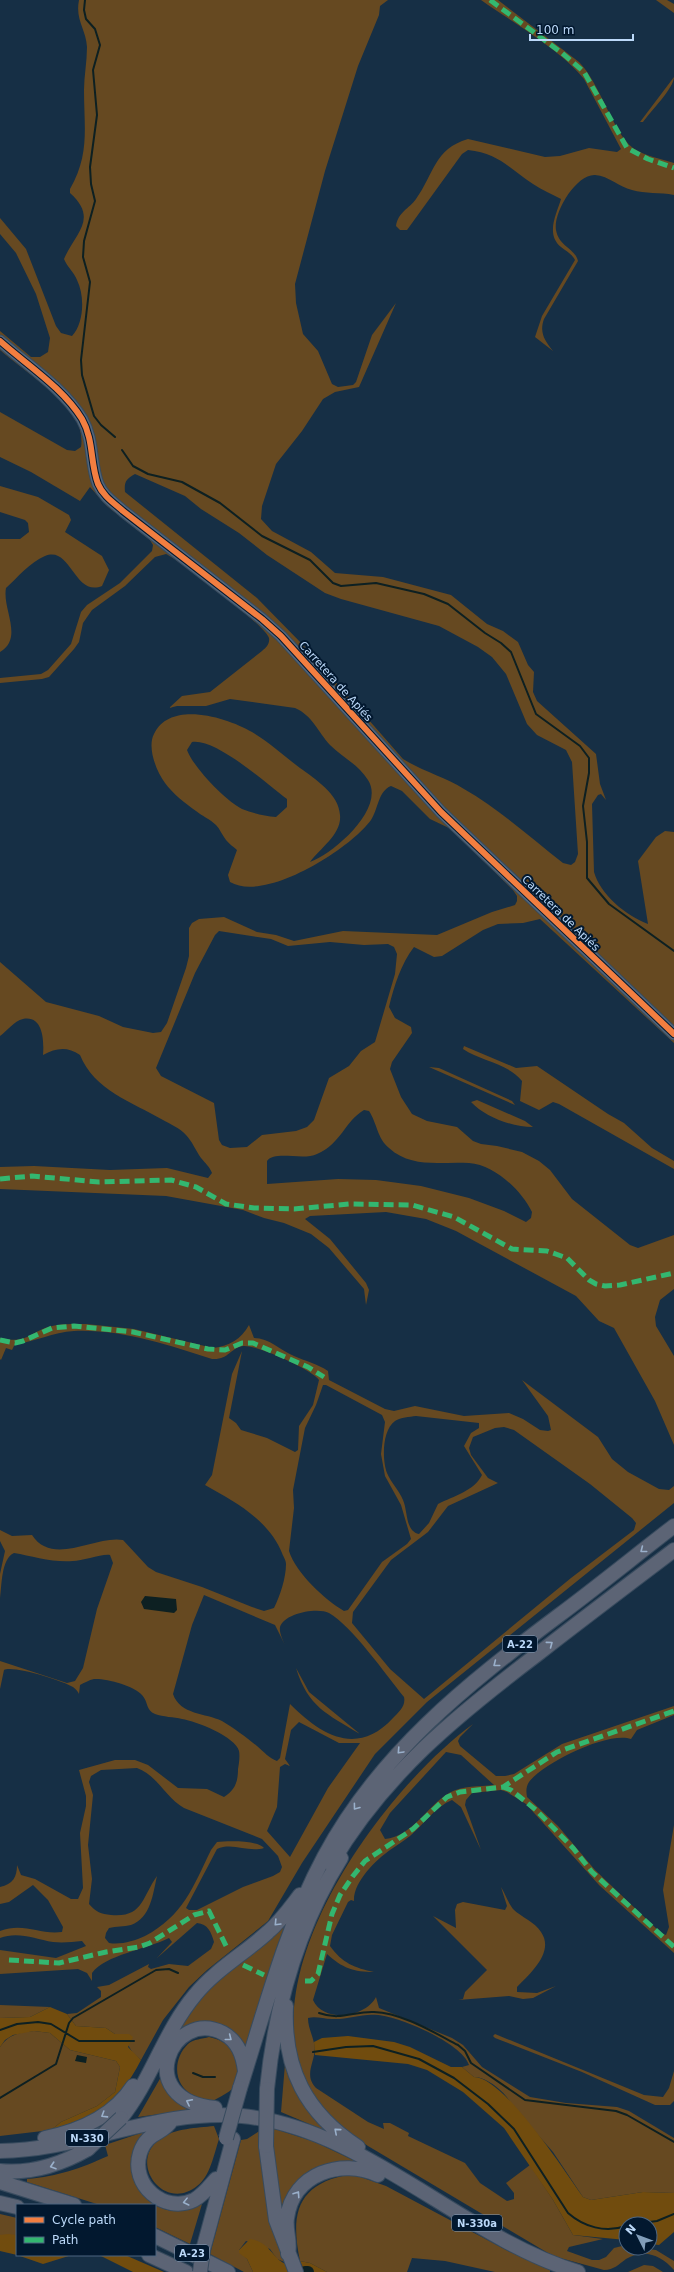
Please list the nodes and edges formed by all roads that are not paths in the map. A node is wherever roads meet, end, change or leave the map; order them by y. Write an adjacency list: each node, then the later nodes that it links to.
1 (0, 341): 2 (street, Carretera de Apiés)
2 (674, 1034)
3 (674, 1526): 6 (highway, A-22, one-way to 6)
4 (674, 1550): 5 (highway, A-22, one-way to 4)
5 (497, 1685): 6 (highway, A-22); 7 (highway)
6 (323, 1870): 8 (highway, one-way to 8); 9 (highway); 10 (highway)
7 (292, 1962): 17 (highway, one-way to 7); 26 (highway, bridge)
8 (202, 1987): 14 (highway, one-way to 14); 16 (highway, one-way to 16, bridge)
9 (245, 2073): 10 (highway); 11 (highway, one-way to 9)
10 (244, 2088): 13 (highway, bridge)
11 (252, 2117): 12 (highway, N-330); 17 (highway, N-330)
12 (174, 2118): 15 (highway, N-330); 18 (highway, one-way to 12)
13 (230, 2138): 18 (highway); 25 (highway)
14 (0, 2143)
15 (0, 2151)
16 (0, 2171)
17 (388, 2172): 20 (highway, N-330)
18 (216, 2179): 25 (highway)
19 (0, 2182): 22 (highway)
20 (416, 2188): 26 (highway, one-way to 20); 32 (highway, N-330a)
21 (0, 2202): 23 (highway)
22 (71, 2204)
23 (16, 2207)
24 (156, 2236): 30 (highway, A-23)
25 (203, 2250): 29 (highway, bridge)
26 (288, 2254): 31 (highway)
27 (151, 2256): 28 (highway, A-23)
28 (186, 2272)
29 (200, 2272)
30 (228, 2272)
31 (296, 2272)
32 (578, 2272)

